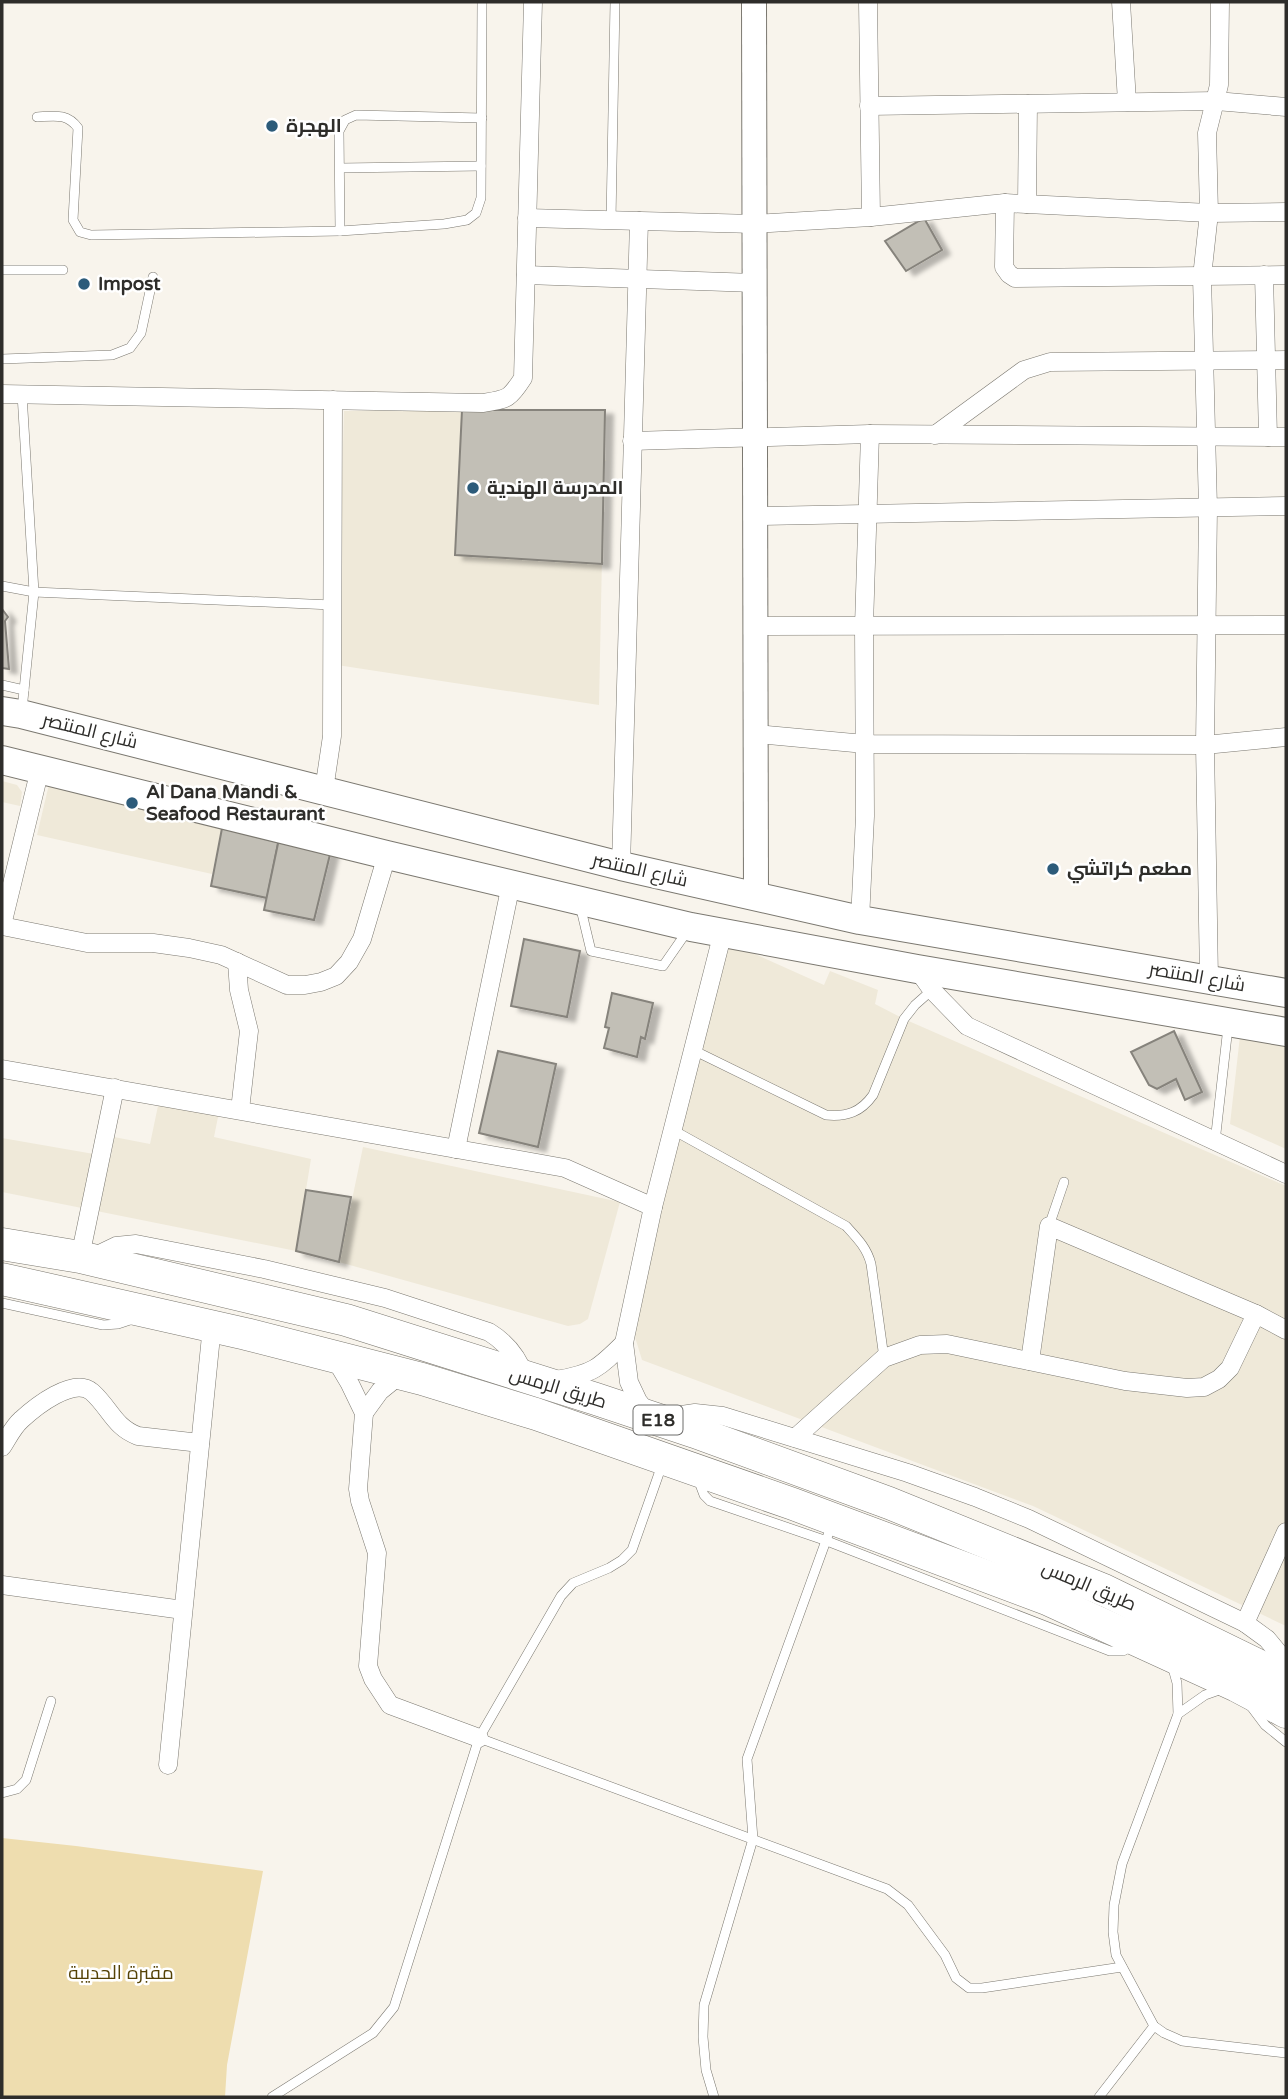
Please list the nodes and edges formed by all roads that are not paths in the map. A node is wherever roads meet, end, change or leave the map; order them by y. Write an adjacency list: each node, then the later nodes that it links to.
1 (482, 2): 14 (lane)
2 (533, 2): 22 (street)
3 (615, 2): 23 (lane)
4 (754, 2): 25 (street)
5 (868, 2): 11 (street)
6 (1121, 2): 9 (street)
7 (1220, 2): 8 (street)
8 (1216, 101): 9 (street); 12 (street); 20 (street)
9 (1126, 102): 10 (street)
10 (1028, 104): 11 (street); 18 (street)
11 (869, 106): 21 (street)
12 (1286, 107)
13 (37, 117): 26 (lane)
14 (481, 118): 15 (lane); 16 (lane)
15 (481, 166): 16 (lane); 26 (lane)
16 (340, 168): 26 (lane)
17 (1005, 203): 18 (street); 21 (street); 33 (street)
18 (1027, 204): 20 (street)
19 (1286, 212): 20 (street)
20 (1209, 213): 33 (street)
21 (871, 217): 25 (street)
22 (527, 218): 23 (street); 29 (street)
23 (611, 220): 24 (street)
24 (639, 221): 25 (street); 34 (street)
25 (755, 223): 35 (street)
26 (340, 231)
27 (2, 270): 28 (lane)
28 (63, 270)
29 (526, 275): 34 (street); 42 (street)
30 (1264, 275): 31 (street); 33 (street); 37 (street)
31 (1286, 275)
32 (153, 277): 36 (lane)
33 (1202, 277): 39 (street)
34 (637, 279): 35 (street); 49 (street)
35 (755, 283): 48 (street)
36 (2, 359)
37 (1266, 360): 38 (street); 39 (street); 46 (street)
38 (1286, 360)
39 (1204, 361): 44 (street); 45 (street)
40 (2, 394): 41 (street)
41 (22, 394): 42 (street); 55 (lane)
42 (333, 400): 56 (street)
43 (870, 434): 44 (street); 48 (street); 52 (street)
44 (934, 435): 45 (street)
45 (1206, 437): 46 (street); 51 (street)
46 (1268, 437): 47 (street)
47 (1286, 437)
48 (755, 439): 49 (street); 53 (street)
49 (632, 441): 71 (street)
50 (1286, 506): 51 (street)
51 (1208, 508): 52 (street); 57 (street)
52 (867, 514): 53 (street); 60 (street)
53 (756, 516): 59 (street)
54 (2, 586): 55 (lane)
55 (34, 592): 56 (lane); 62 (lane)
56 (332, 605): 69 (street)
57 (1206, 625): 58 (street); 60 (street); 66 (street)
58 (1286, 625)
59 (756, 626): 60 (street); 63 (street)
60 (864, 626): 65 (street)
61 (2, 685): 62 (lane)
62 (16, 705): 69 (main road, شارع المنتصر)
63 (756, 734): 65 (street); 73 (street)
64 (1286, 737): 66 (street)
65 (865, 744): 66 (street); 76 (street)
66 (1205, 745): 81 (street)
67 (2, 760): 68 (main road, شارع المنتصر)
68 (40, 769): 70 (main road, شارع المنتصر); 75 (street)
69 (324, 790): 71 (main road, شارع المنتصر)
70 (387, 855): 72 (main road, شارع المنتصر); 79 (street)
71 (621, 866): 73 (main road, شارع المنتصر)
72 (512, 884): 74 (main road, شارع المنتصر); 91 (street)
73 (756, 897): 76 (main road, شارع المنتصر)
74 (578, 900): 77 (main road, شارع المنتصر); 77 (lane)
75 (3, 916): 79 (street)
76 (860, 920): 81 (main road, شارع المنتصر)
77 (691, 927): 78 (main road, شارع المنتصر)
78 (723, 932): 80 (main road, شارع المنتصر); 85 (street)
79 (237, 962): 88 (street)
80 (924, 979): 83 (main road, شارع المنتصر); 85 (lane); 90 (street)
81 (1209, 979): 82 (main road, شارع المنتصر)
82 (1286, 993)
83 (1228, 1022): 84 (main road, شارع المنتصر); 90 (lane)
84 (1286, 1032)
85 (693, 1050): 89 (street)
86 (2, 1069): 87 (street)
87 (116, 1088): 88 (street); 97 (street)
88 (240, 1111): 91 (street)
89 (673, 1130): 94 (street); 106 (lane)
90 (1215, 1142): 92 (street)
91 (456, 1149): 94 (street)
92 (1286, 1174)
93 (1064, 1182): 95 (lane)
94 (653, 1207): 104 (street)
95 (1049, 1226): 101 (street); 107 (street)
96 (2, 1244): 97 (highway, طريق الرمس / E18)
97 (85, 1258): 109 (highway, طريق الرمس / E18)
98 (2, 1279): 100 (highway, طريق الرمس / E18)
99 (2, 1303): 100 (lane)
100 (145, 1311): 102 (highway, طريق الرمس / E18)
101 (1256, 1314): 103 (street); 107 (street)
102 (212, 1326): 105 (highway, طريق الرمس / E18); 113 (street)
103 (1286, 1330)
104 (624, 1343): 109 (street); 111 (street)
105 (334, 1357): 108 (highway, طريق الرمس / E18); 110 (street)
106 (884, 1358): 107 (street); 112 (street)
107 (1030, 1362)
108 (401, 1374): 110 (street); 115 (highway, طريق الرمس / E18)
109 (533, 1379): 111 (highway, طريق الرمس / E18)
110 (364, 1413): 128 (street)
111 (654, 1419): 112 (street); 123 (highway, طريق الرمس / E18)
112 (795, 1438): 120 (street)
113 (200, 1443): 114 (street); 119 (street)
114 (2, 1447)
115 (664, 1459): 116 (highway, طريق الرمس / E18); 128 (lane)
116 (830, 1530): 121 (highway, طريق الرمس / E18); 132 (lane)
117 (1286, 1532): 120 (street)
118 (2, 1585): 119 (street)
119 (183, 1611): 130 (street)
120 (1245, 1623): 122 (street)
121 (1168, 1654): 124 (highway, طريق الرمس / E18); 127 (lane)
122 (1286, 1662)
123 (1286, 1679)
124 (1237, 1686): 126 (highway, طريق الرمس / E18); 127 (lane); 129 (lane)
125 (51, 1701): 131 (lane)
126 (1286, 1712)
127 (1178, 1714): 133 (lane)
128 (479, 1738): 132 (lane); 136 (lane)
129 (1286, 1742)
130 (169, 1765)
131 (2, 1793)
132 (753, 1839): 133 (lane); 137 (lane)
133 (1122, 1967): 134 (lane)
134 (1154, 2026): 135 (lane); 138 (lane)
135 (1286, 2053)
136 (272, 2097)
137 (714, 2097)
138 (1099, 2097)

